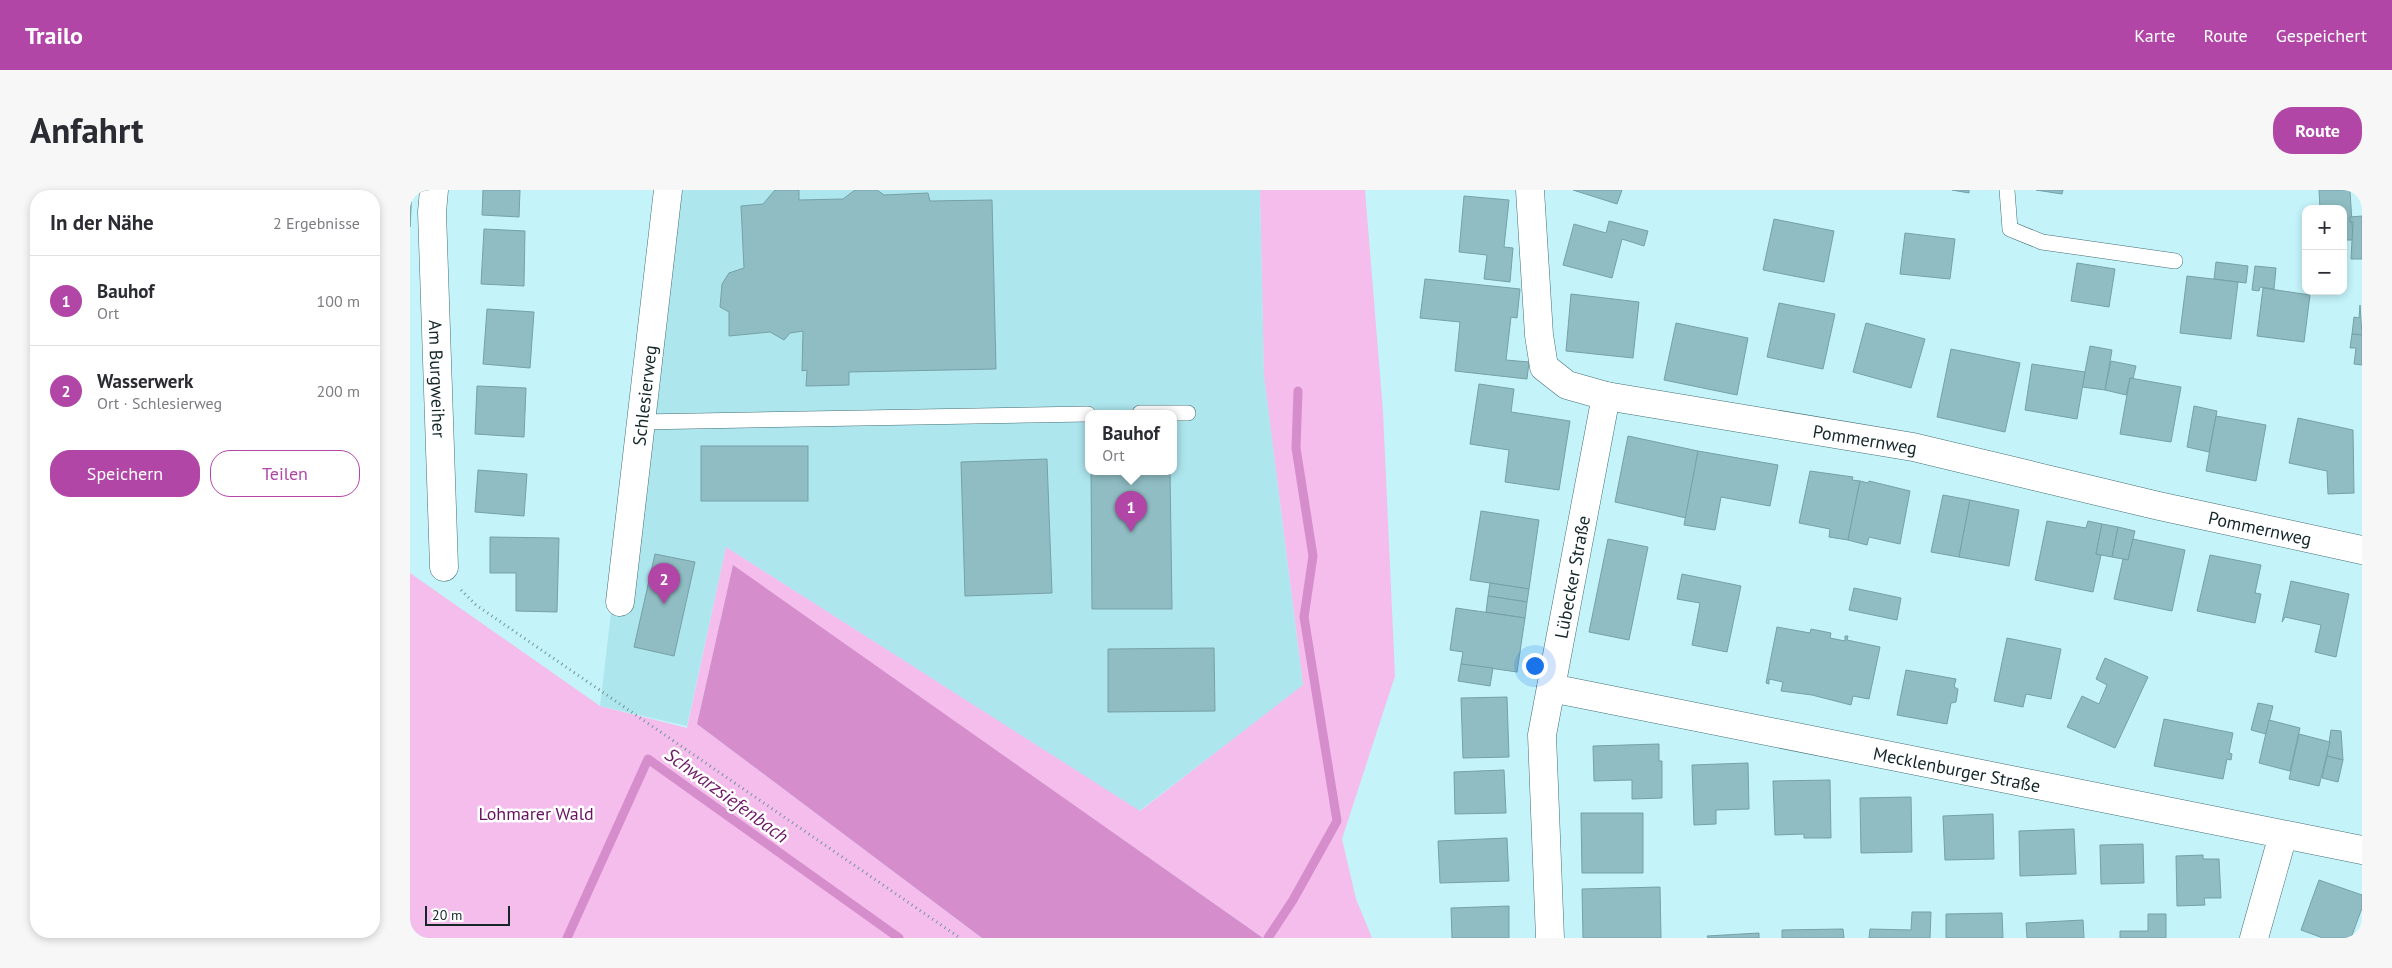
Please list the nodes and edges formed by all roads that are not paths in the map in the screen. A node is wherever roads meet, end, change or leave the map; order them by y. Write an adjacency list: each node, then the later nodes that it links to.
1 (434, 190): 12 (street, Am Burgweiher)
2 (668, 190): 10 (street, Schlesierweg)
3 (1530, 190): 6 (street, Pommernweg)
4 (2007, 190): 5 (lane)
5 (2175, 261)
6 (1606, 396): 11 (street, Pommernweg); 14 (street, Lübecker Straße)
7 (1177, 413): 8 (lane)
8 (1188, 413)
9 (1085, 414): 10 (lane)
10 (641, 422): 13 (street, Schlesierweg)
11 (2362, 550)
12 (444, 567)
13 (620, 602)
14 (1551, 688): 15 (street, Mecklenburger Straße); 17 (street, Lübecker Straße)
15 (2283, 834): 16 (street, Mecklenburger Straße); 18 (street)
16 (2362, 850)
17 (1550, 938)
18 (2254, 938)

